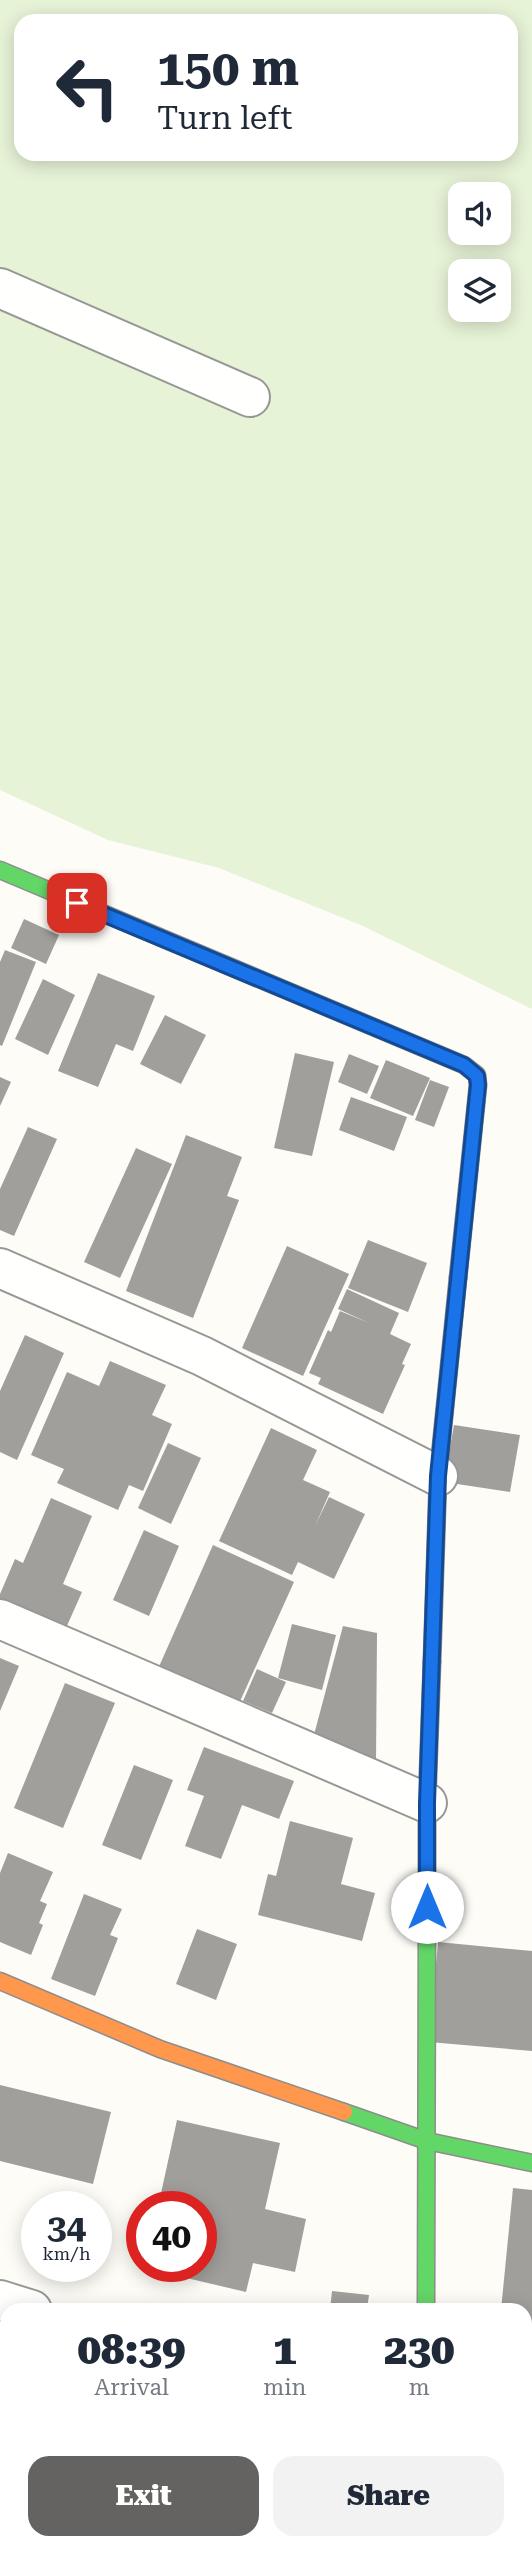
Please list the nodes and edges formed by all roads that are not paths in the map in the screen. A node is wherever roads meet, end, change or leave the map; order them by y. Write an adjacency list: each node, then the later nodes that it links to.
1 (0, 288): 2 (street)
2 (250, 397)
3 (0, 870): 5 (street)
4 (0, 1268): 5 (street)
5 (438, 1476): 7 (street)
6 (0, 1619): 7 (street)
7 (427, 1803): 9 (street)
8 (0, 1981): 9 (street)
9 (427, 2141): 10 (street); 11 (street)
10 (532, 2163)
11 (426, 2303)

